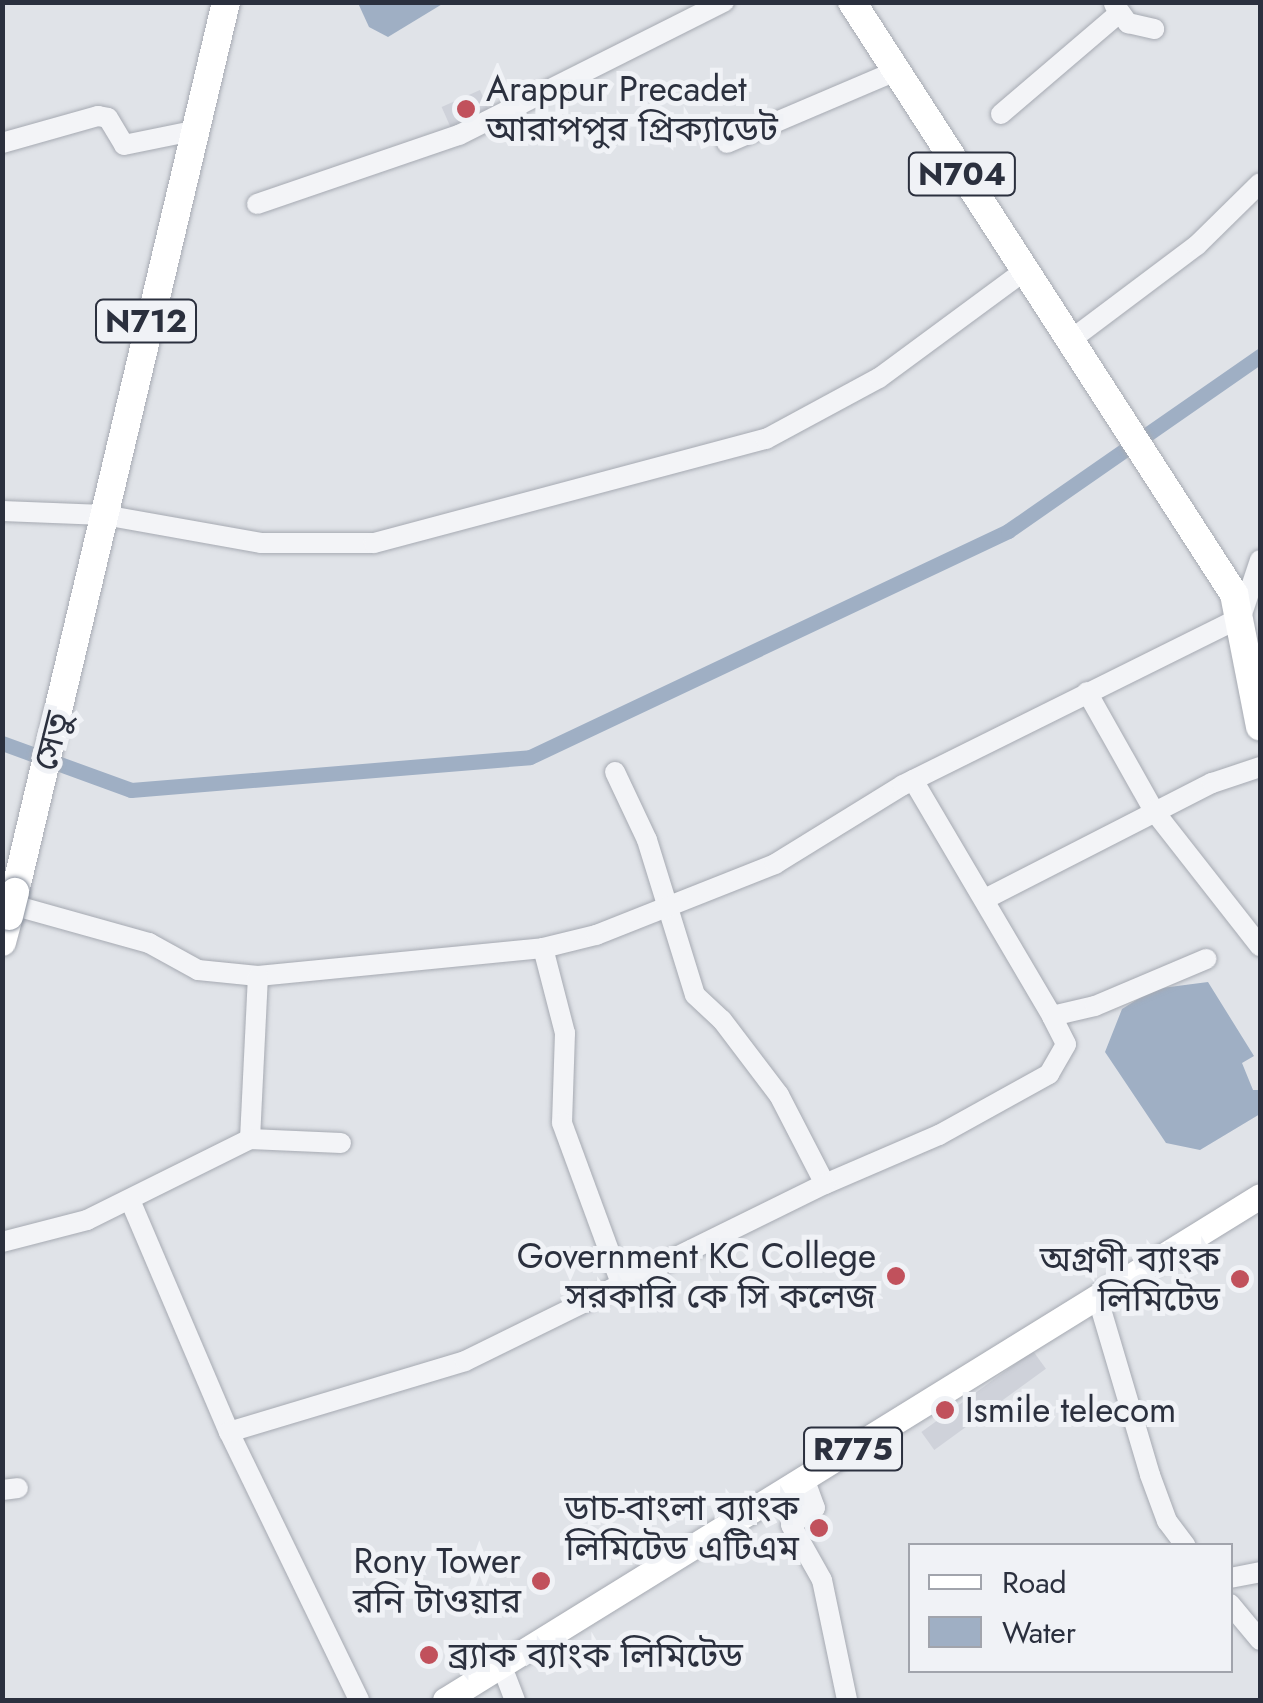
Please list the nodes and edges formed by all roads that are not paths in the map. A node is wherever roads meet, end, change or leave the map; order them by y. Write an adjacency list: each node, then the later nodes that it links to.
1 (226, 2): 8 (highway, N712)
2 (724, 2): 12 (street)
3 (852, 2): 6 (highway, N704)
4 (1116, 8): 5 (street); 7 (street)
5 (1154, 28)
6 (898, 70): 9 (street); 13 (highway, N704)
7 (1001, 114)
8 (193, 131): 10 (street); 16 (highway, N712)
9 (727, 142)
10 (2, 143)
11 (1260, 183): 14 (street)
12 (257, 204)
13 (1023, 272): 14 (highway, N704); 16 (street)
14 (1069, 345): 18 (highway, N704)
15 (2, 511): 16 (street)
16 (104, 515): 27 (highway, সেতু / N712)
17 (1260, 560): 18 (street)
18 (1241, 617): 19 (street); 20 (highway, N704)
19 (1087, 692): 23 (street); 24 (street)
20 (1260, 726)
21 (1260, 767): 24 (street)
22 (615, 772): 26 (street)
23 (913, 780): 25 (street); 26 (street)
24 (1154, 811): 25 (street); 28 (street)
25 (986, 898): 32 (street)
26 (664, 906): 29 (street); 35 (street)
27 (7, 913): 31 (street)
28 (1260, 946)
29 (543, 948): 31 (street); 40 (street)
30 (1206, 959): 32 (street)
31 (258, 976): 33 (street)
32 (1052, 1016): 35 (street)
33 (250, 1138): 34 (street); 37 (street)
34 (341, 1144)
35 (825, 1184): 40 (street)
36 (1260, 1196): 51 (main road, R775)
37 (130, 1200): 39 (street); 42 (street)
38 (1260, 1208): 41 (main road, R775)
39 (2, 1242)
40 (620, 1280): 42 (street)
41 (1100, 1306): 43 (main road, R775); 44 (street)
42 (230, 1432): 50 (street)
43 (808, 1489): 49 (main road, R775); 53 (street)
44 (1184, 1543)
45 (1260, 1572): 46 (street)
46 (1233, 1577)
47 (1233, 1608): 48 (street)
48 (1260, 1640)
49 (510, 1689): 52 (main road, R775)
50 (359, 1700)
51 (445, 1700)
52 (468, 1700)
53 (848, 1700)

